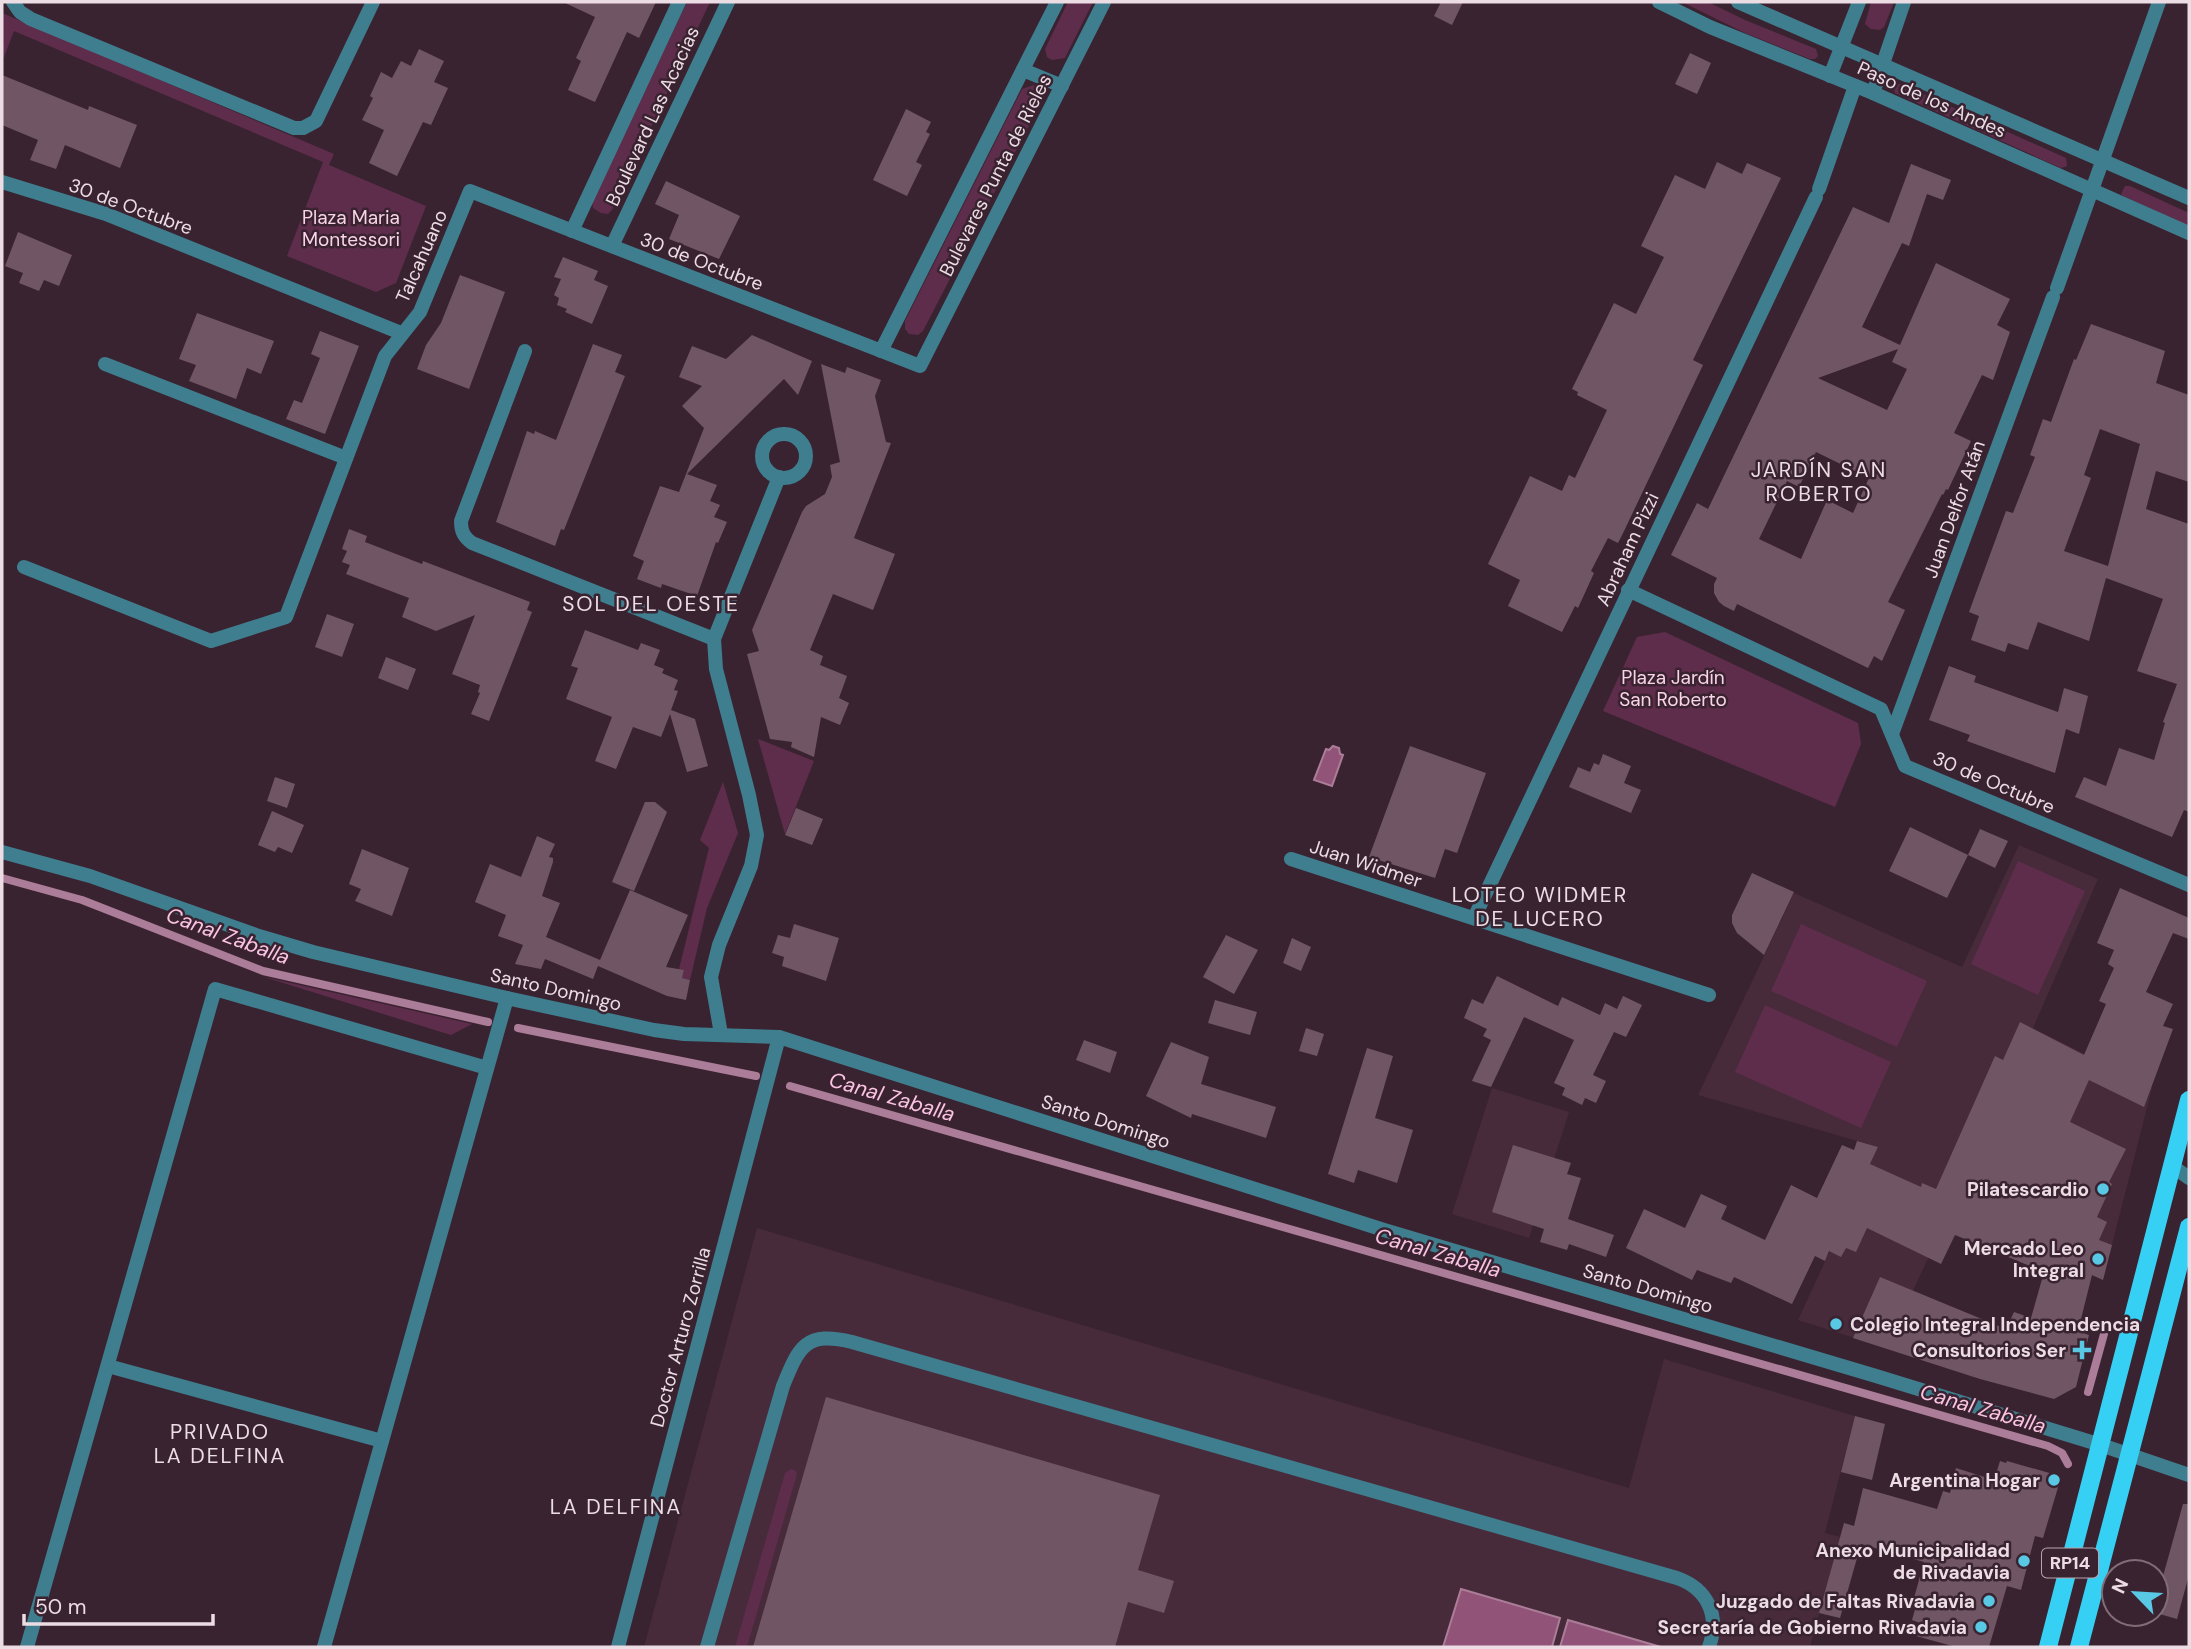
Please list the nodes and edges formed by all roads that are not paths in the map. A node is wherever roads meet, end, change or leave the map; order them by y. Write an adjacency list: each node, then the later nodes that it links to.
1 (13, 2): 2 (street)
2 (373, 2)
3 (679, 2): 24 (street, Boulevard Las Acacias)
4 (728, 2): 26 (street, Boulevard Las Acacias)
5 (1057, 2): 14 (street, Bulevares Punta de Rieles)
6 (1104, 2): 16 (street, Bulevares Punta de Rieles)
7 (1659, 2): 15 (street, Paso de los Andes)
8 (1738, 2): 12 (street, Paso de los Andes)
9 (1859, 2): 12 (street)
10 (1904, 2): 13 (street)
11 (2159, 2): 19 (street, Juan Delfor Atán)
12 (1842, 47): 13 (street, Paso de los Andes); 15 (street)
13 (1882, 63): 18 (street); 19 (street, Paso de los Andes)
14 (1023, 70): 16 (street); 29 (street, Bulevares Punta de Rieles)
15 (1830, 76): 17 (street, Paso de los Andes)
16 (1062, 86): 31 (street, Bulevares Punta de Rieles)
17 (1855, 86): 18 (street, Paso de los Andes); 35 (street, Abraham Pizzi)
18 (1873, 93): 21 (street, Paso de los Andes)
19 (2104, 160): 21 (street, Juan Delfor Atán); 23 (street, Paso de los Andes)
20 (2, 183): 27 (street, 30 de Octubre)
21 (2093, 190): 25 (street, Paso de los Andes); 37 (street, Juan Delfor Atán)
22 (470, 191): 24 (street, 30 de Octubre); 27 (street, Talcahuano)
23 (2189, 198)
24 (572, 231): 26 (street, 30 de Octubre)
25 (2189, 233)
26 (612, 246): 29 (street, 30 de Octubre)
27 (401, 333): 32 (street, Talcahuano)
28 (525, 351): 36 (street)
29 (881, 351): 31 (street, 30 de Octubre)
30 (104, 364): 32 (street)
31 (920, 366)
32 (346, 458): 34 (street, Talcahuano)
33 (779, 477): 36 (street)
34 (24, 567)
35 (1628, 590): 37 (street, 30 de Octubre); 41 (street, Abraham Pizzi)
36 (714, 639): 44 (street)
37 (1892, 734): 40 (street, 30 de Octubre)
38 (2, 852): 43 (street, Santo Domingo)
39 (1291, 859): 41 (street, Juan Widmer)
40 (2189, 885)
41 (1474, 918): 42 (street, Juan Widmer)
42 (1709, 995)
43 (507, 998): 44 (street, Santo Domingo); 46 (street)
44 (721, 1034): 45 (street, Santo Domingo)
45 (779, 1037): 53 (street, Santo Domingo); 58 (street, Doctor Arturo Zorrilla)
46 (487, 1068): 51 (street); 52 (street)
47 (2189, 1100): 48 (main road, RP14)
48 (2172, 1166): 49 (street); 53 (main road, RP14)
49 (2189, 1178)
50 (2189, 1227): 54 (main road, RP14)
51 (108, 1366): 52 (street); 56 (street)
52 (382, 1441): 57 (street)
53 (2101, 1445): 54 (street, Santo Domingo); 61 (main road, RP14)
54 (2131, 1454): 55 (street, Santo Domingo); 62 (main road, RP14)
55 (2189, 1475)
56 (27, 1647)
57 (324, 1647)
58 (618, 1647)
59 (707, 1647): 60 (street)
60 (1709, 1647)
61 (2048, 1647)
62 (2079, 1647)

